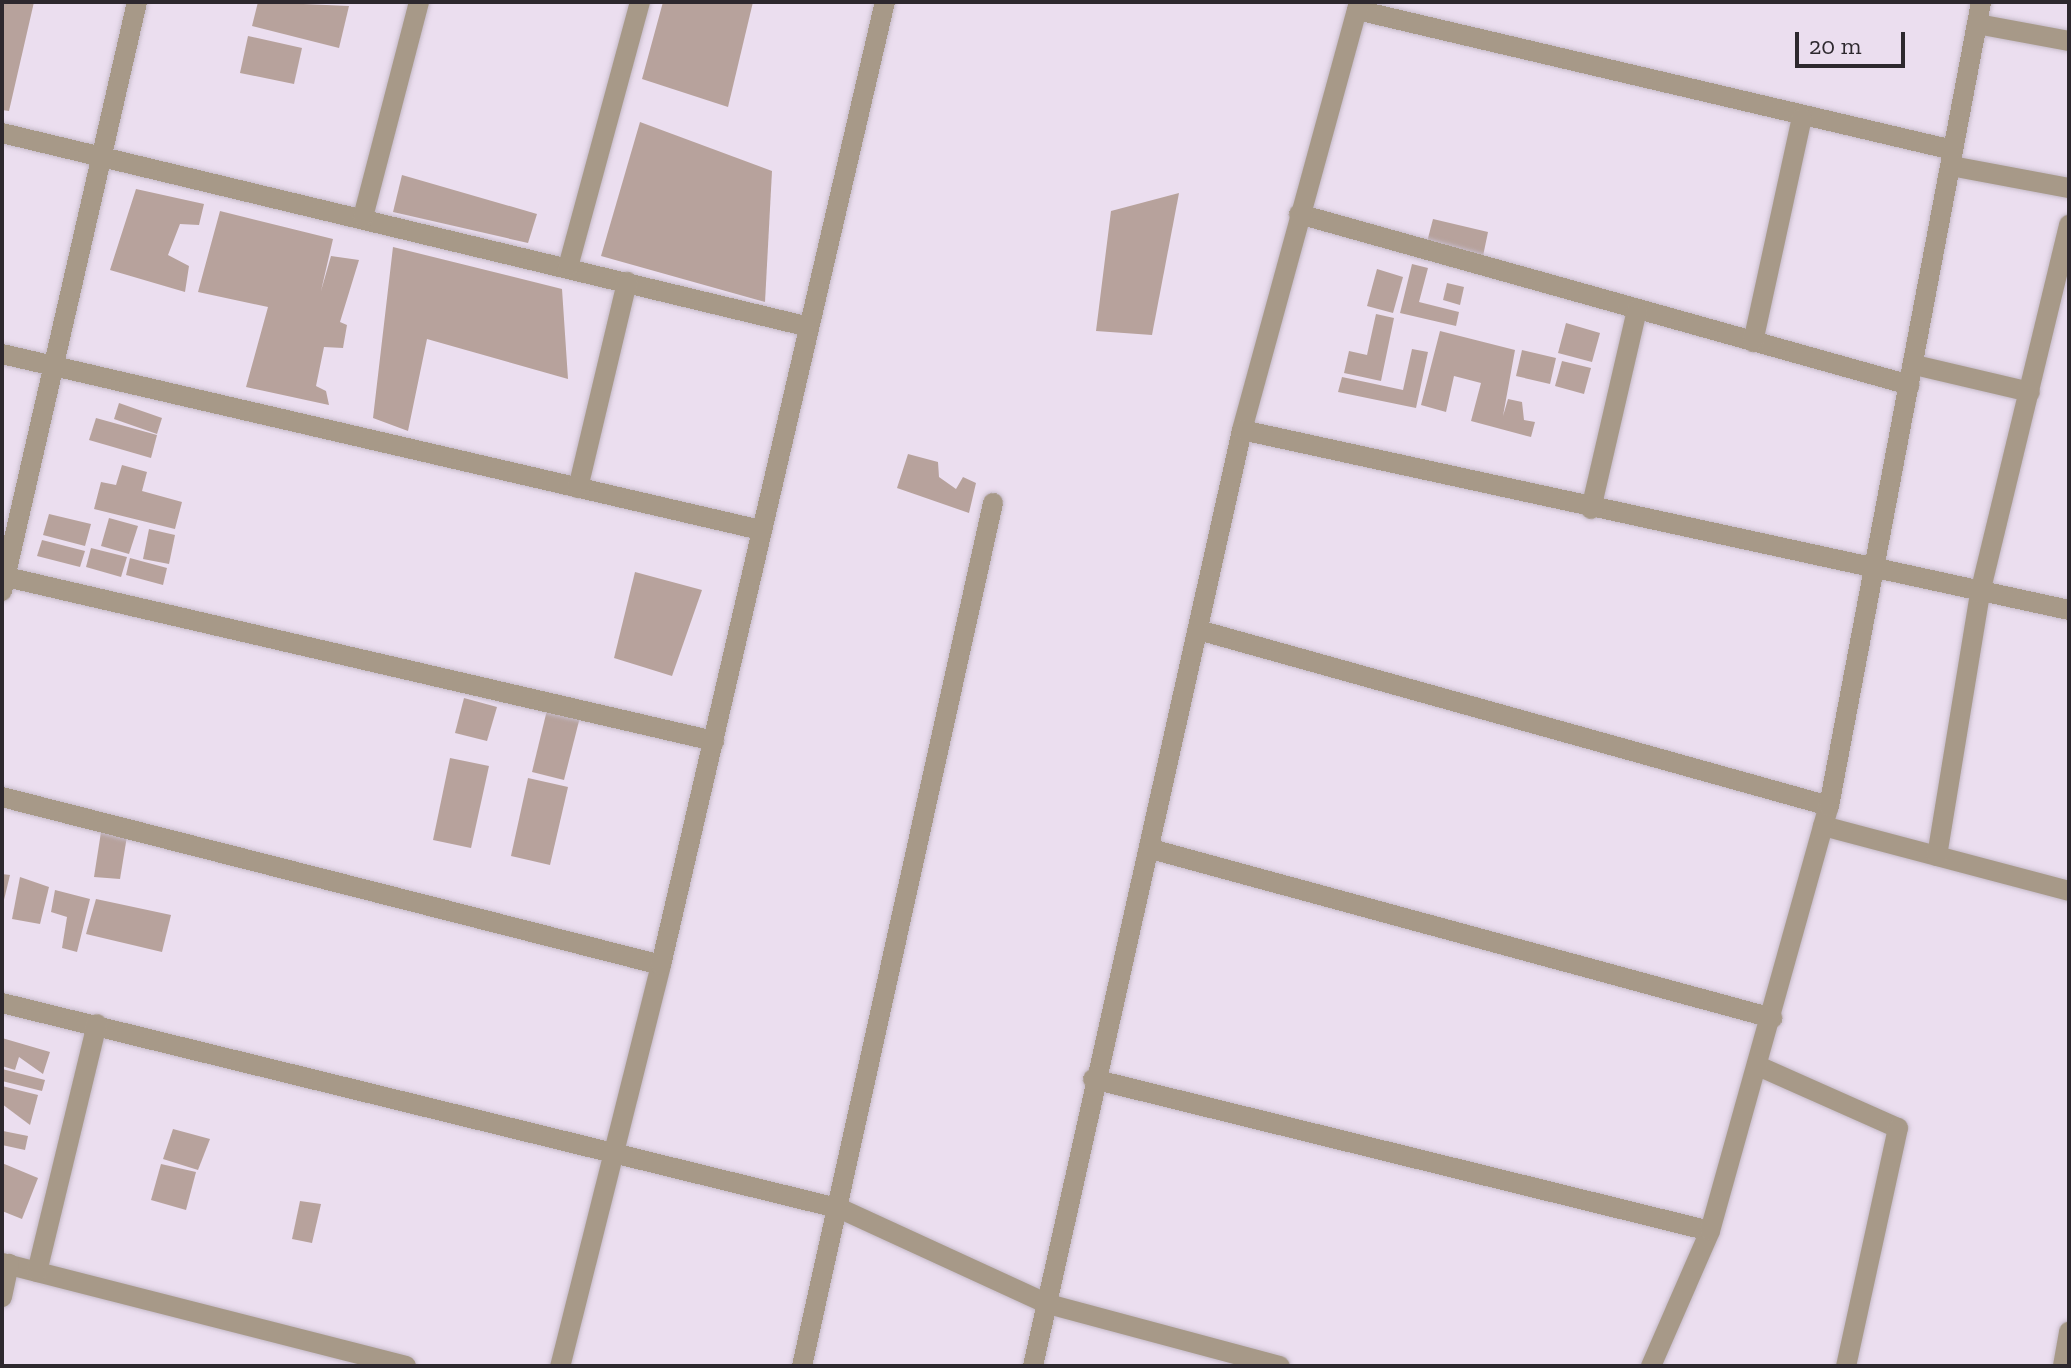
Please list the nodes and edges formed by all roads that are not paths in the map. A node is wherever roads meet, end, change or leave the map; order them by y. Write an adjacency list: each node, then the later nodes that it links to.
1 (137, 2): 11 (street)
2 (419, 2): 15 (street)
3 (640, 2): 17 (street)
4 (885, 2): 20 (street)
5 (1981, 2): 7 (street)
6 (1358, 6): 9 (street); 14 (street)
7 (1977, 24): 8 (street); 12 (street)
8 (2069, 41)
9 (1802, 118): 12 (street); 21 (street)
10 (2, 133): 11 (street)
11 (99, 157): 15 (street); 23 (street)
12 (1952, 158): 13 (street); 24 (street)
13 (2069, 188)
14 (1299, 214): 19 (street); 26 (street)
15 (363, 217): 17 (street)
16 (2069, 225): 25 (street)
17 (568, 267): 18 (street)
18 (627, 282): 20 (street); 27 (street)
19 (1637, 309): 21 (street); 29 (street)
20 (805, 326): 30 (street)
21 (1753, 342): 24 (street)
22 (2, 354): 23 (street)
23 (54, 367): 27 (street); 32 (street)
24 (1912, 375): 25 (street); 31 (street)
25 (2030, 392): 33 (street)
26 (1242, 430): 29 (street); 35 (street)
27 (578, 488): 30 (street)
28 (993, 503): 49 (street)
29 (1591, 509): 31 (street)
30 (761, 530): 36 (street)
31 (1873, 572): 33 (street); 38 (street)
32 (3, 581): 36 (street)
33 (1980, 593): 34 (street); 40 (street)
34 (2069, 610)
35 (1202, 631): 38 (street); 39 (street)
36 (714, 741): 42 (street)
37 (2, 797): 42 (street)
38 (1826, 816): 40 (street); 44 (street)
39 (1151, 849): 44 (street); 47 (street)
40 (1937, 856): 41 (street)
41 (2069, 891)
42 (661, 965): 48 (street)
43 (2, 1003): 45 (street)
44 (1772, 1018): 46 (street)
45 (97, 1024): 48 (street); 52 (street)
46 (1758, 1066): 50 (street); 62 (street)
47 (1093, 1079): 50 (street); 54 (street)
48 (616, 1152): 49 (street); 57 (street)
49 (841, 1209): 54 (street); 58 (street)
50 (1710, 1231): 61 (street)
51 (5, 1264): 52 (street); 53 (street)
52 (37, 1272): 56 (street)
53 (2, 1297)
54 (1048, 1304): 59 (street); 60 (street)
55 (2069, 1332): 63 (street)
56 (406, 1366)
57 (560, 1366)
58 (802, 1366)
59 (1033, 1366)
60 (1280, 1366)
61 (1651, 1366)
62 (1846, 1366)
63 (2063, 1366)

